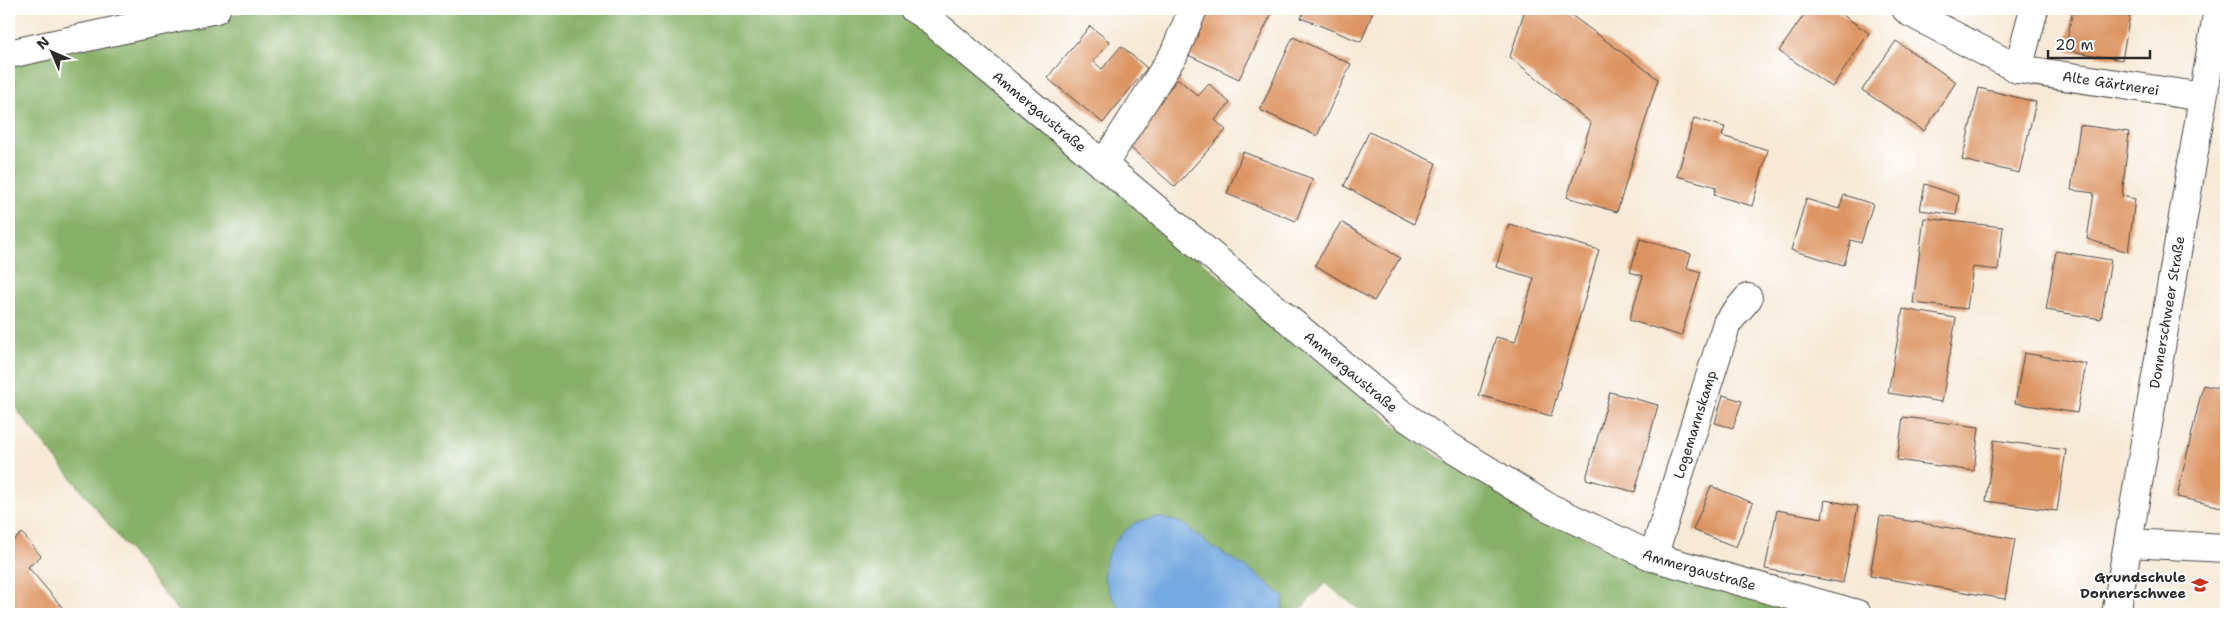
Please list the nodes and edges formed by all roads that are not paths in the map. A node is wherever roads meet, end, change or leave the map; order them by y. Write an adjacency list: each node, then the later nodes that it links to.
1 (216, 9): 7 (street)
2 (914, 9): 10 (street, Ammergaustraße)
3 (1193, 9): 10 (street)
4 (1906, 9): 8 (street, Alte Gärtnerei)
5 (2034, 9): 8 (street)
6 (2218, 9): 9 (street, Donnerschweer Straße)
7 (9, 54)
8 (2018, 69): 9 (street, Alte Gärtnerei)
9 (2203, 97): 12 (street, Donnerschweer Straße)
10 (1103, 165): 14 (street, Ammergaustraße)
11 (1748, 298): 14 (street, Logemannskamp)
12 (2128, 543): 13 (street); 16 (street, Donnerschweer Straße)
13 (2226, 548)
14 (1653, 556): 15 (street, Ammergaustraße)
15 (1857, 614)
16 (2116, 614)

